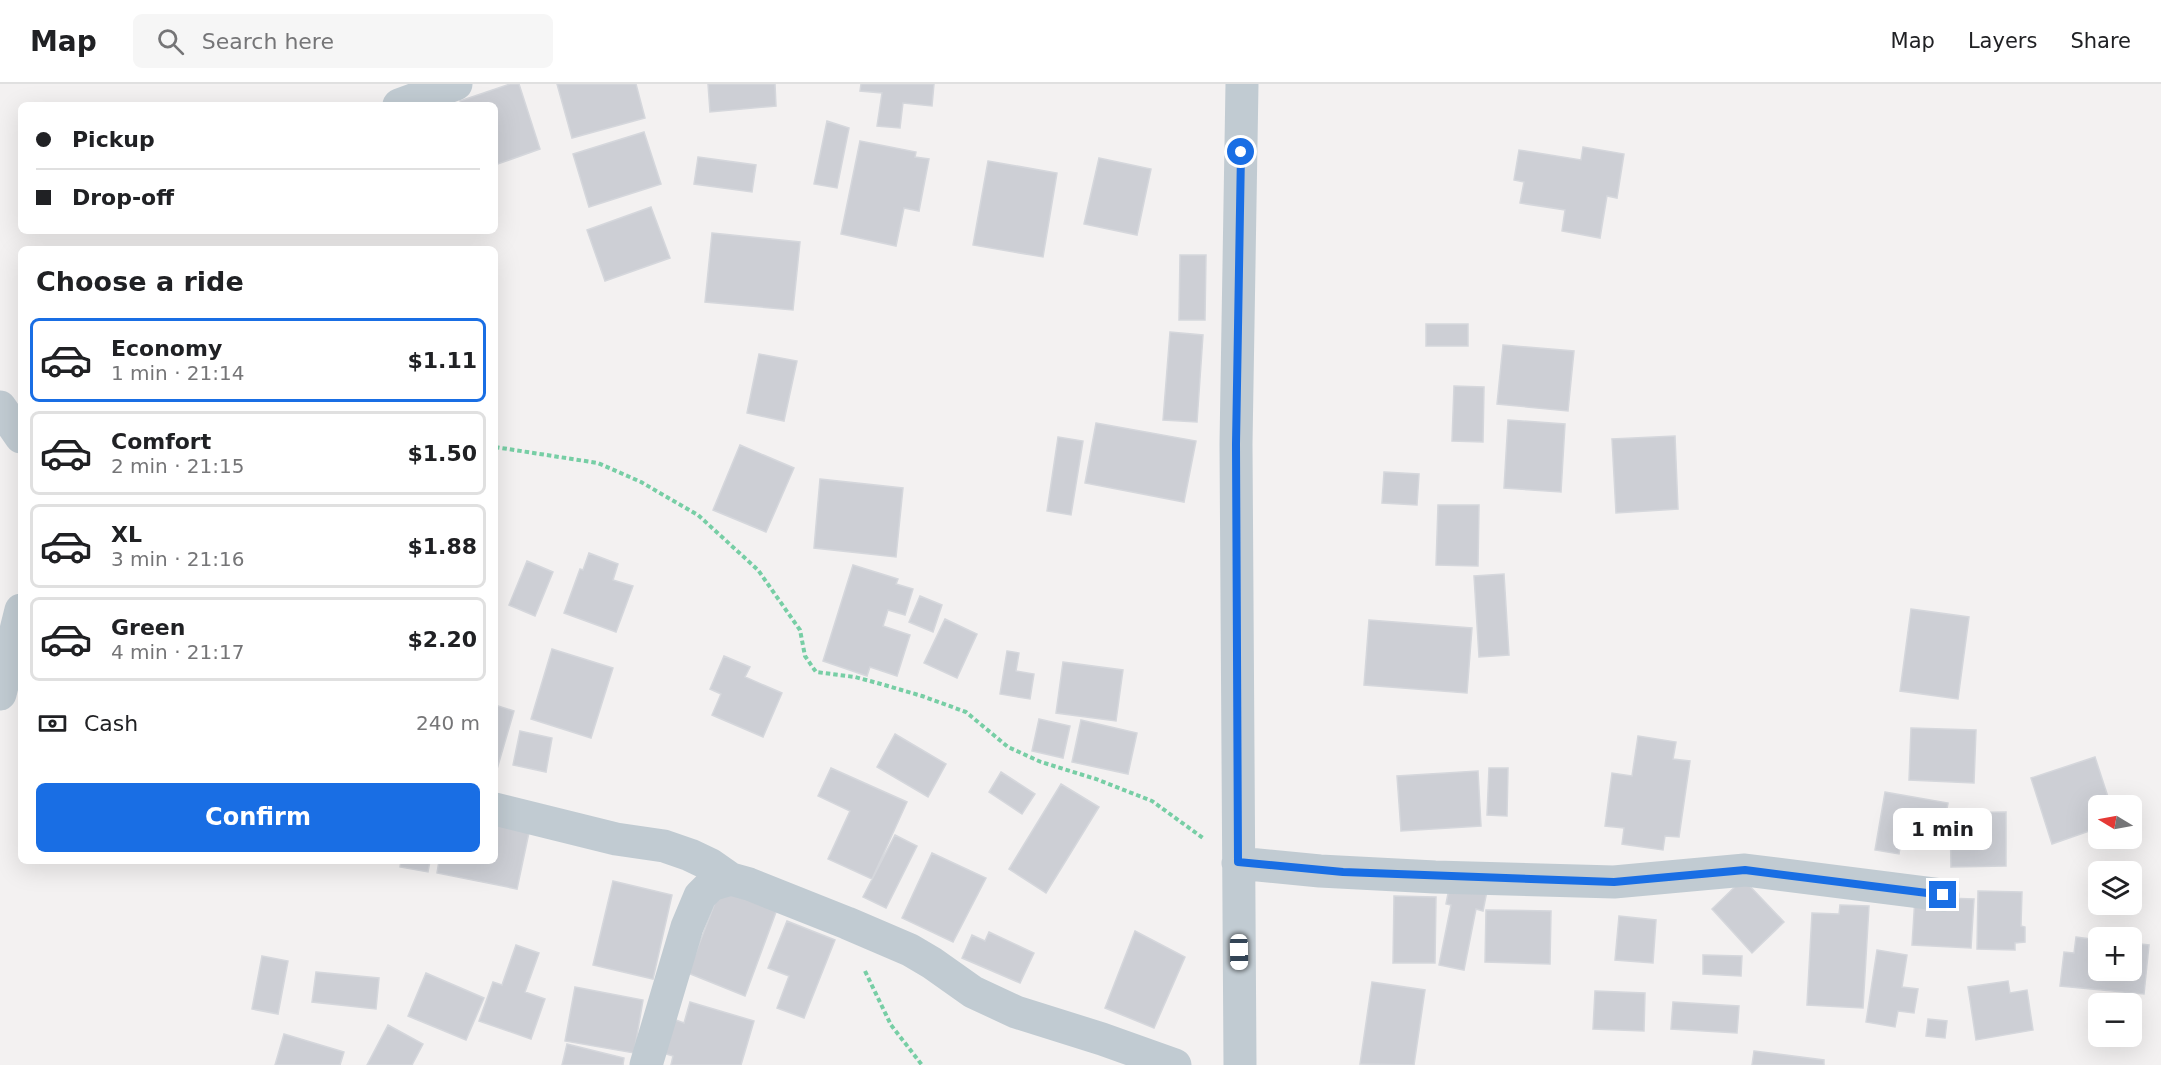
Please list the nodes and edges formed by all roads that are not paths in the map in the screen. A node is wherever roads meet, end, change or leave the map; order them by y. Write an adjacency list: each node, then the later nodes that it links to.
1 (456, 84): 3 (street)
2 (1242, 84): 9 (street)
3 (407, 102)
4 (0, 407): 5 (street)
5 (18, 433)
6 (18, 622): 7 (street)
7 (0, 694)
8 (498, 810): 10 (street)
9 (1238, 862): 11 (street); 14 (street)
10 (731, 879): 12 (street); 13 (street)
11 (1943, 895)
12 (646, 1065)
13 (1175, 1065)
14 (1240, 1065)

